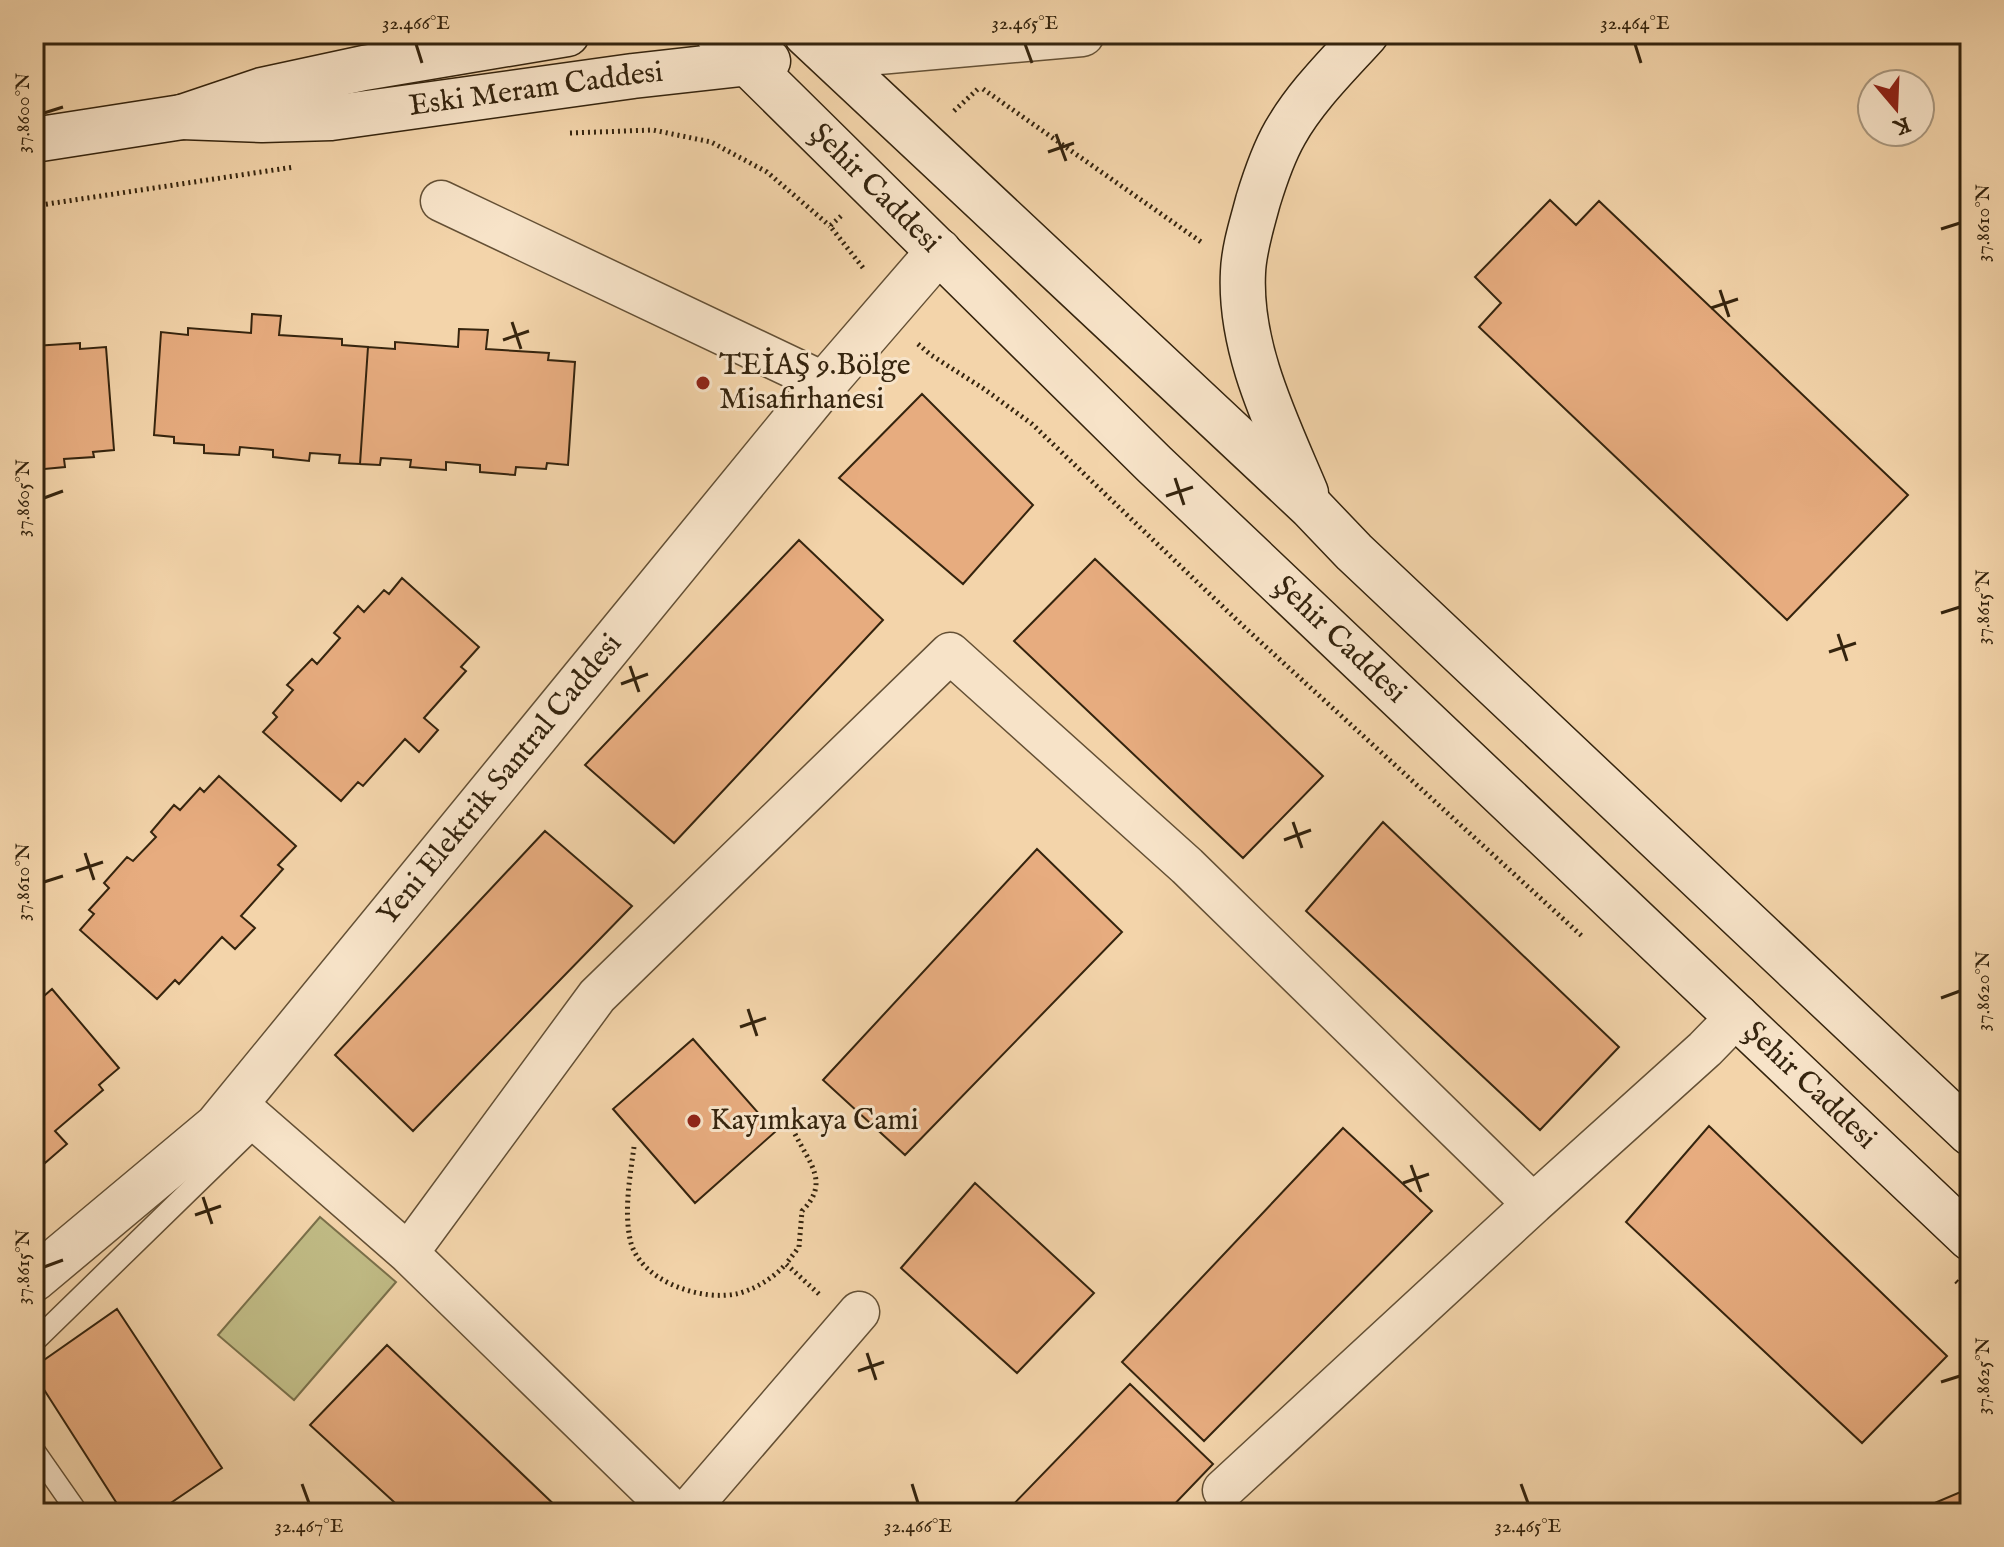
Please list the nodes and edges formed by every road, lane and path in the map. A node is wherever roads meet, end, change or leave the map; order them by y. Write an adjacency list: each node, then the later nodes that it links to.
1 (416, 34): 8 (main road)
2 (567, 34): 8 (main road, Eski Meram Caddesi)
3 (1082, 34): 6 (main road, Eski Meram Caddesi)
4 (1366, 34): 13 (main road)
5 (819, 45): 6 (main road, Eski Meram Caddesi); 7 (main road, Eski Meram Caddesi); 15 (main road)
6 (944, 45): 13 (path)
7 (733, 48): 9 (main road, Eski Meram Caddesi); 12 (main road, Şehir Caddesi)
8 (364, 68): 9 (main road, Eski Meram Caddesi)
9 (182, 117): 10 (main road, Eski Meram Caddesi)
10 (34, 140)
11 (441, 201): 14 (street)
12 (939, 251): 14 (main road, Yeni Elektrik Santral Caddesi); 16 (main road, Şehir Caddesi)
13 (1243, 272): 15 (main road)
14 (825, 383): 17 (main road, Yeni Elektrik Santral Caddesi)
15 (1311, 507): 18 (main road)
16 (1738, 1015): 21 (street); 22 (main road, Şehir Caddesi)
17 (247, 1113): 23 (street); 25 (main road, Yeni Elektrik Santral Caddesi); 27 (lane)
18 (1970, 1133)
19 (795, 1134): 24 (path)
20 (634, 1147): 24 (path)
21 (1533, 1204): 23 (street); 29 (street)
22 (1970, 1238)
23 (408, 1253): 31 (street)
24 (786, 1264): 26 (path)
25 (34, 1279)
26 (854, 1318): 32 (street)
27 (34, 1342)
28 (34, 1450): 30 (lane)
29 (1223, 1490)
30 (78, 1513)
31 (675, 1513)
32 (686, 1513)

